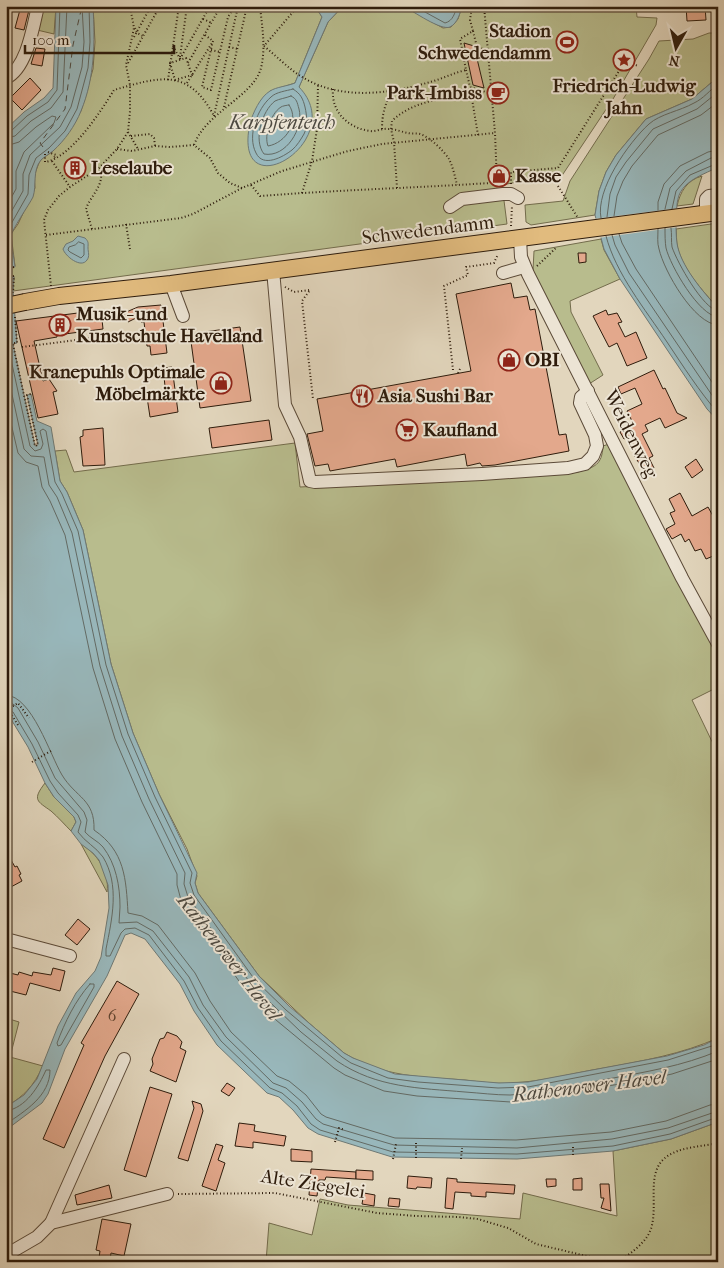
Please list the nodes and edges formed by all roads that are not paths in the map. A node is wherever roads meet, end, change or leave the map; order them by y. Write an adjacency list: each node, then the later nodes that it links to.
1 (38, 6): 2 (street)
2 (6, 78)
3 (718, 195): 6 (street)
4 (518, 198): 5 (street)
5 (450, 207)
6 (705, 214): 7 (main road, Schwedendamm)
7 (520, 238): 8 (street, Weidenweg); 10 (main road, Schwedendamm)
8 (526, 271): 9 (street); 14 (street, Weidenweg)
9 (502, 273)
10 (279, 276): 11 (main road, Schwedendamm); 14 (street)
11 (170, 284): 12 (main road, Schwedendamm); 13 (street)
12 (15, 306)
13 (183, 316)
14 (588, 391): 15 (street, Weidenweg)
15 (718, 644)
16 (6, 939): 17 (street)
17 (70, 956)
18 (124, 1059): 20 (street)
19 (167, 1194): 20 (street)
20 (51, 1223): 21 (street)
21 (6, 1255)

